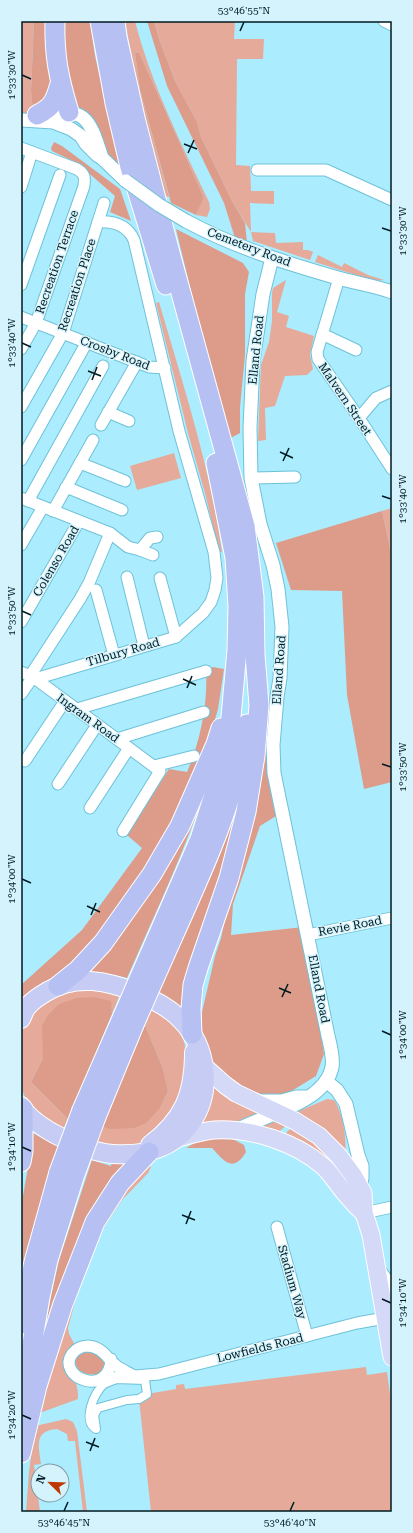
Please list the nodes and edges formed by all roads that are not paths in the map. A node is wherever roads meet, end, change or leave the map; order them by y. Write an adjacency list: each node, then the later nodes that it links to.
1 (55, 21): 6 (highway)
2 (100, 21): 62 (highway)
3 (115, 21): 64 (highway)
4 (384, 21): 5 (street)
5 (392, 25)
6 (60, 84): 7 (highway); 8 (highway)
7 (69, 112): 8 (street); 9 (street); 12 (street)
8 (27, 118): 9 (street)
9 (81, 136): 12 (street, Cemetery Road)
10 (21, 148): 11 (street)
11 (32, 152): 15 (street); 24 (street, Recreation Terrace)
12 (102, 158): 19 (street, Cemetery Road, bridge)
13 (256, 170): 16 (street)
14 (60, 175): 21 (street)
15 (21, 187)
16 (392, 200)
17 (104, 203): 18 (street, Recreation Place)
18 (98, 222): 25 (street, Recreation Place); 32 (street)
19 (272, 258): 20 (street, Cemetery Road); 44 (street, Elland Road)
20 (339, 278): 22 (street, Cemetery Road); 26 (street, Malvern Street)
21 (21, 285)
22 (391, 289)
23 (21, 317): 24 (street, Crosby Road)
24 (36, 323): 25 (street, Crosby Road); 28 (street, Recreation Terrace)
25 (63, 332): 27 (street, Crosby Road); 34 (street, Recreation Place)
26 (322, 334): 29 (street); 36 (street, Malvern Street)
27 (87, 342): 30 (street, Crosby Road); 40 (street)
28 (21, 349)
29 (356, 350)
30 (136, 362): 32 (street, Crosby Road); 35 (street)
31 (103, 366): 47 (street)
32 (165, 368): 60 (street, Tilbury Road)
33 (392, 391): 36 (street)
34 (21, 407)
35 (108, 412): 37 (street); 38 (street)
36 (359, 418): 42 (street, Malvern Street)
37 (129, 421)
38 (101, 425)
39 (93, 440): 41 (street)
40 (21, 460)
41 (80, 463): 45 (street); 46 (street)
42 (392, 469)
43 (295, 477): 44 (street)
44 (251, 478): 83 (street, Elland Road)
45 (125, 481)
46 (66, 487): 48 (street); 49 (street)
47 (25, 500): 48 (street)
48 (48, 509): 50 (street); 53 (street)
49 (122, 510)
50 (80, 521): 51 (street); 59 (street, Colenso Road)
51 (114, 537): 54 (street); 66 (street)
52 (157, 537): 54 (street)
53 (21, 545)
54 (140, 550): 55 (street)
55 (153, 555)
56 (127, 577): 61 (street)
57 (160, 578): 60 (street)
58 (96, 590): 63 (street)
59 (21, 622)
60 (176, 637): 61 (street, Tilbury Road)
61 (144, 646): 63 (street, Tilbury Road)
62 (237, 650): 84 (highway); 85 (highway)
63 (114, 655): 66 (street, Tilbury Road)
64 (255, 655): 84 (highway); 87 (highway)
65 (202, 675): 69 (street)
66 (30, 676): 67 (street); 68 (street, Ingram Road)
67 (21, 694)
68 (65, 701): 69 (street, Ingram Road); 77 (street)
69 (76, 710): 72 (street, Ingram Road)
70 (204, 712): 71 (street)
71 (192, 716): 73 (street); 74 (street)
72 (97, 725): 74 (street, Ingram Road); 79 (street)
73 (195, 727)
74 (117, 739): 75 (street, Ingram Road)
75 (129, 748): 78 (street, Ingram Road); 80 (street)
76 (194, 756): 78 (street)
77 (26, 761)
78 (154, 766): 81 (street)
79 (58, 784)
80 (90, 808)
81 (123, 831)
82 (392, 918): 83 (street, Revie Road)
83 (308, 935): 89 (street, Elland Road)
84 (156, 958): 98 (highway, bridge)
85 (58, 986): 86 (highway); 87 (highway)
86 (23, 1011)
87 (192, 1034): 88 (highway); 96 (highway)
88 (205, 1067): 91 (main road, Elland Road); 95 (highway)
89 (326, 1081): 90 (street, Elland Road); 99 (street, Elland Road)
90 (308, 1097): 91 (street, Elland Road); 93 (street, Elland Road)
91 (255, 1101): 93 (main road, Elland Road)
92 (22, 1107): 96 (highway); 97 (highway)
93 (279, 1113): 94 (street, Elland Road); 99 (main road, Elland Road)
94 (235, 1131): 95 (main road, Elland Road); 101 (main road, Elland Road)
95 (178, 1138): 96 (highway)
96 (144, 1152): 113 (highway)
97 (21, 1162)
98 (67, 1175): 106 (highway); 113 (highway)
99 (360, 1186): 101 (main road, Elland Road)
100 (392, 1207): 101 (street)
101 (364, 1213): 103 (main road, Elland Road)
102 (277, 1227): 107 (street, Stadium Way)
103 (378, 1269): 104 (street); 105 (main road, Elland Road)
104 (392, 1288)
105 (389, 1318): 107 (street, Lowfields Road); 108 (main road, Elland Road)
106 (21, 1324)
107 (307, 1336): 111 (street, Lowfields Road)
108 (392, 1356)
109 (111, 1359): 110 (street); 110 (street, Lowfields Road); 111 (street, Lowfields Road)
110 (109, 1375): 111 (street, Lowfields Road)
111 (134, 1376)
112 (147, 1394): 112 (street)
113 (26, 1409): 114 (highway)
114 (21, 1453)

